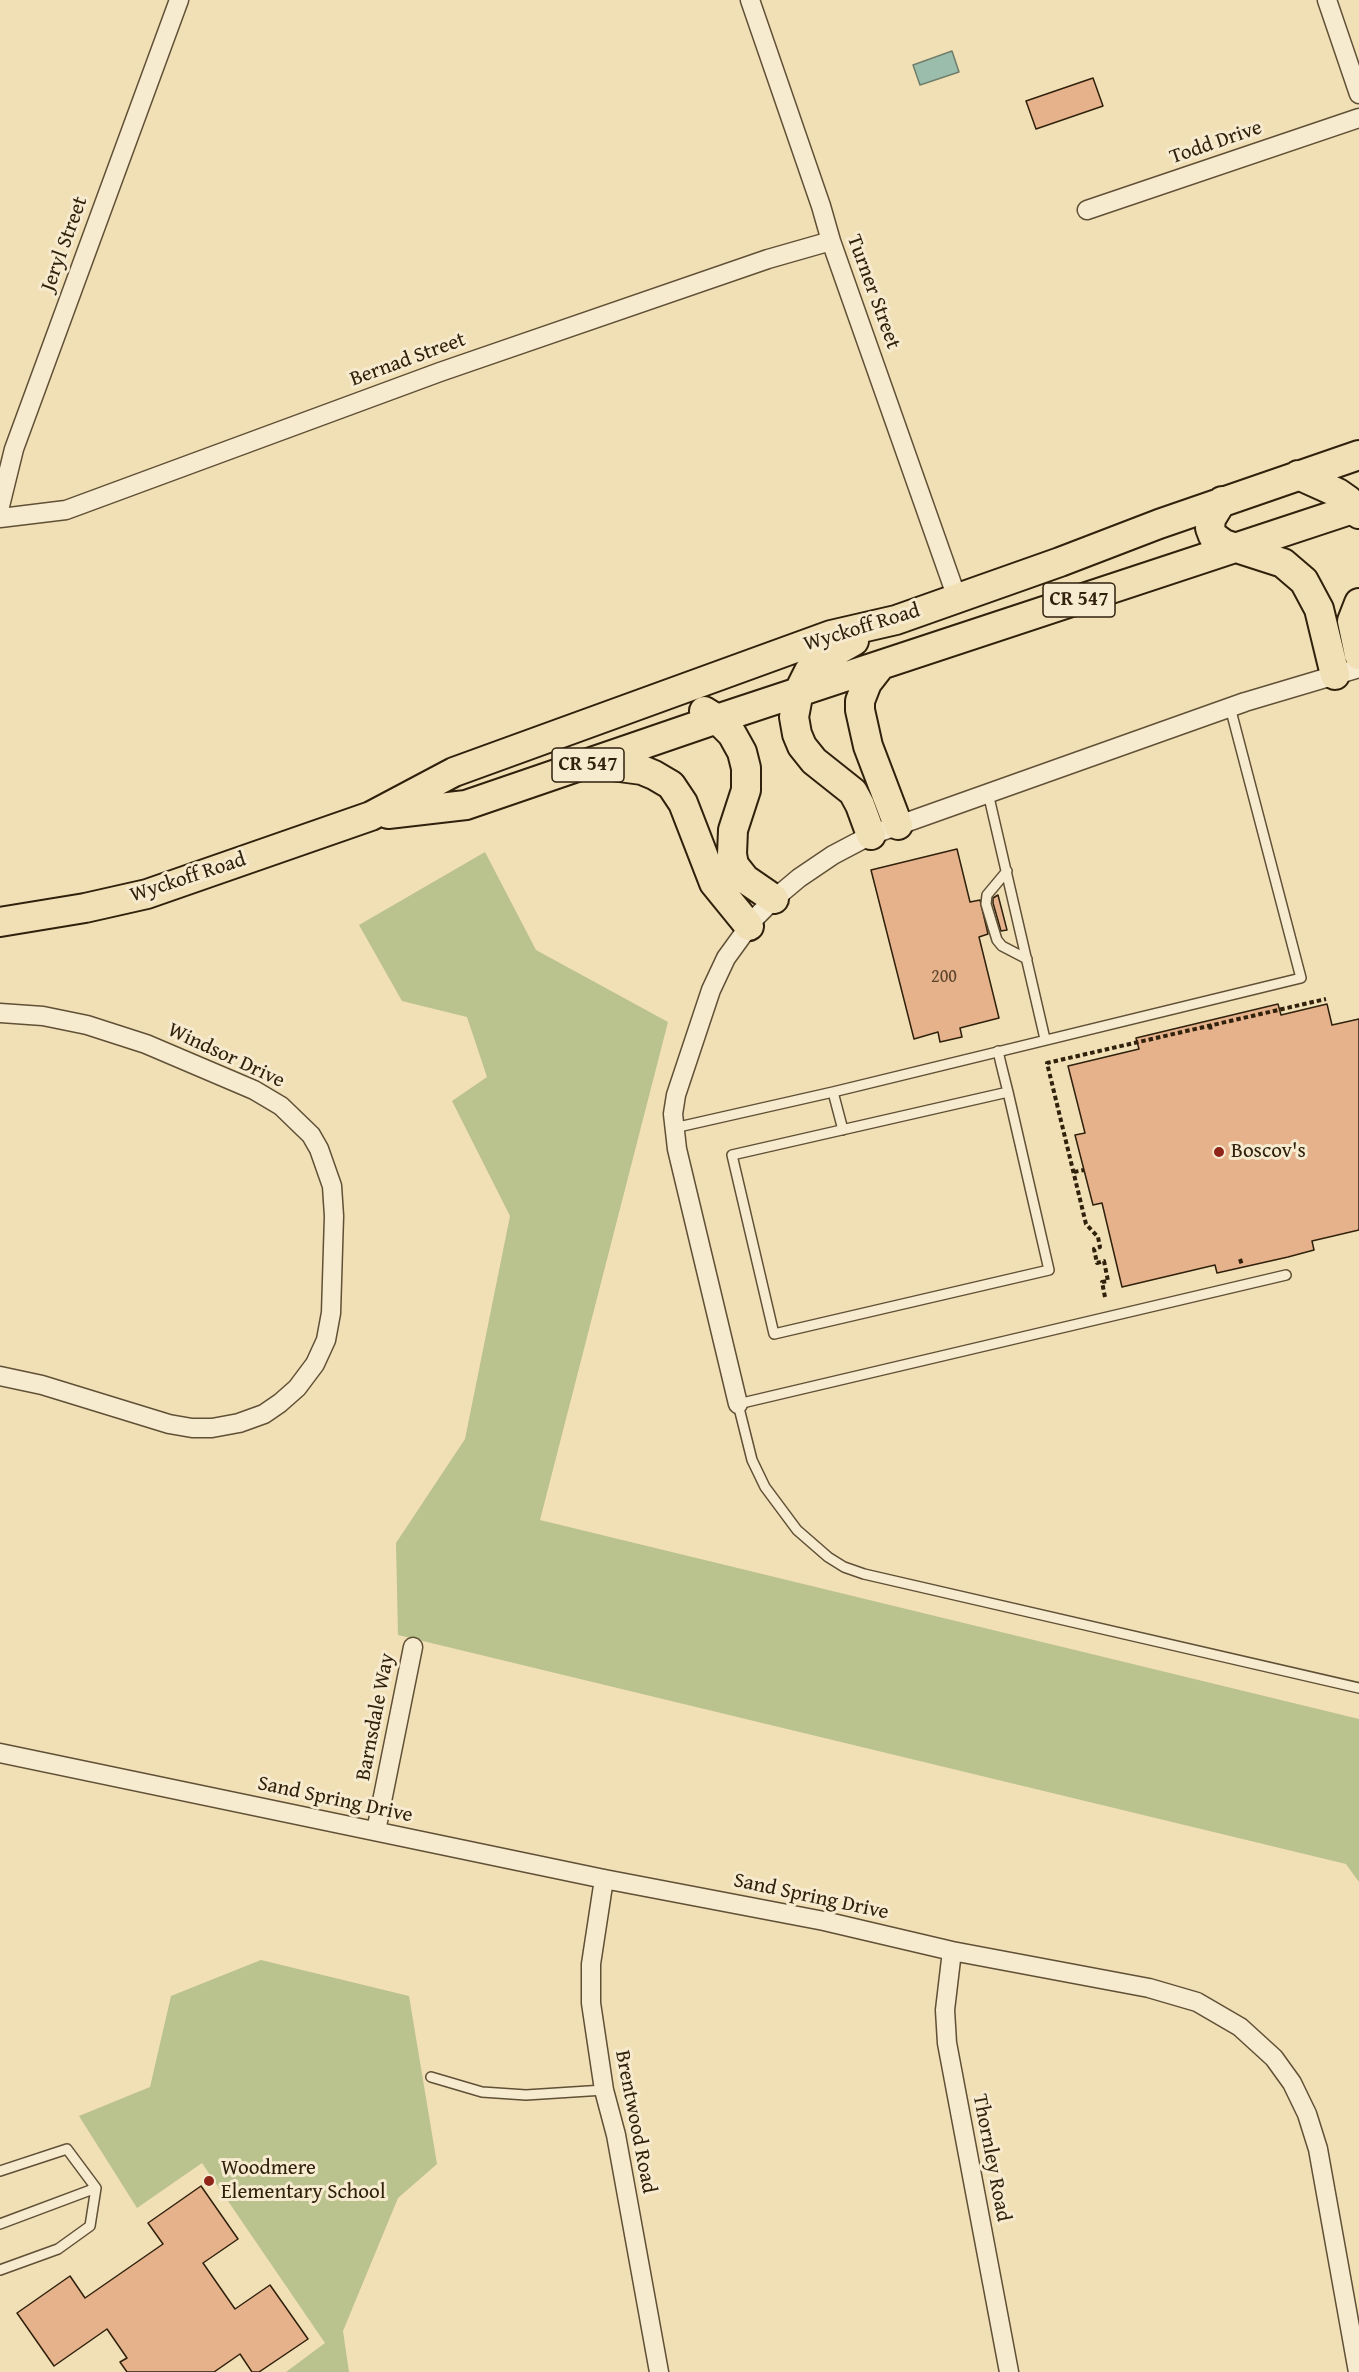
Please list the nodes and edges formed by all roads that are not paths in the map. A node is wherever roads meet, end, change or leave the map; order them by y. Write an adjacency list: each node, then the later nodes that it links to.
1 (179, 0): 11 (street, Jeryl Street)
2 (750, 0): 7 (street, Turner Street)
3 (1327, 0): 4 (street)
4 (1359, 94)
5 (1359, 118): 6 (street, Todd Drive)
6 (1087, 210)
7 (831, 241): 13 (street, Bernad Street); 15 (street, Turner Street)
8 (1359, 455): 9 (main road, Wyckoff Road / CR 547)
9 (1298, 475): 10 (main road, Wyckoff Road / CR 547); 12 (main road)
10 (1222, 501): 14 (main road); 15 (main road, Wyckoff Road / CR 547)
11 (0, 506)
12 (1358, 510): 14 (main road, Wyckoff Road / CR 547)
13 (0, 518)
14 (1237, 549): 19 (main road, Wyckoff Road / CR 547); 20 (main road)
15 (957, 598): 17 (main road, Wyckoff Road / CR 547)
16 (1359, 603): 18 (main road)
17 (896, 620): 21 (main road); 22 (main road, Wyckoff Road / CR 547)
18 (1359, 655)
19 (880, 665): 21 (main road, Wyckoff Road / CR 547); 28 (main road)
20 (1347, 672): 23 (street)
21 (799, 691): 24 (main road, Wyckoff Road / CR 547); 29 (main road)
22 (662, 697): 24 (main road); 27 (main road, Wyckoff Road / CR 547)
23 (1230, 707): 26 (street); 36 (lane)
24 (717, 718): 25 (main road, Wyckoff Road / CR 547); 31 (main road)
25 (592, 764): 27 (main road, Wyckoff Road / CR 547); 33 (main road)
26 (988, 793): 28 (street); 30 (lane)
27 (371, 816): 32 (main road, Wyckoff Road / CR 547)
28 (898, 825): 29 (street)
29 (871, 835): 31 (street)
30 (1007, 871): 34 (lane); 34 (lane)
31 (774, 899): 33 (street)
32 (0, 922)
33 (749, 926): 40 (street)
34 (1027, 959): 36 (lane)
35 (0, 1012): 43 (street, Windsor Drive)
36 (1045, 1039): 37 (lane)
37 (998, 1051): 38 (lane); 39 (lane)
38 (833, 1092): 40 (lane); 41 (lane)
39 (1008, 1092): 41 (lane); 41 (lane)
40 (674, 1128): 44 (street)
41 (843, 1130)
42 (1286, 1275): 44 (lane)
43 (0, 1376)
44 (738, 1404): 46 (lane)
45 (413, 1647): 48 (street, Barnsdale Way)
46 (1359, 1688)
47 (0, 1753): 48 (street, Sand Spring Drive)
48 (376, 1831): 49 (street, Sand Spring Drive)
49 (604, 1879): 50 (street, Sand Spring Drive); 52 (street, Brentwood Road)
50 (952, 1951): 58 (street, Thornley Road); 59 (street, Sand Spring Drive)
51 (431, 2077): 52 (lane)
52 (604, 2090): 57 (street, Brentwood Road)
53 (0, 2171): 54 (lane)
54 (96, 2187): 55 (lane); 56 (lane)
55 (0, 2224)
56 (0, 2270)
57 (659, 2372)
58 (1009, 2372)
59 (1358, 2372)

